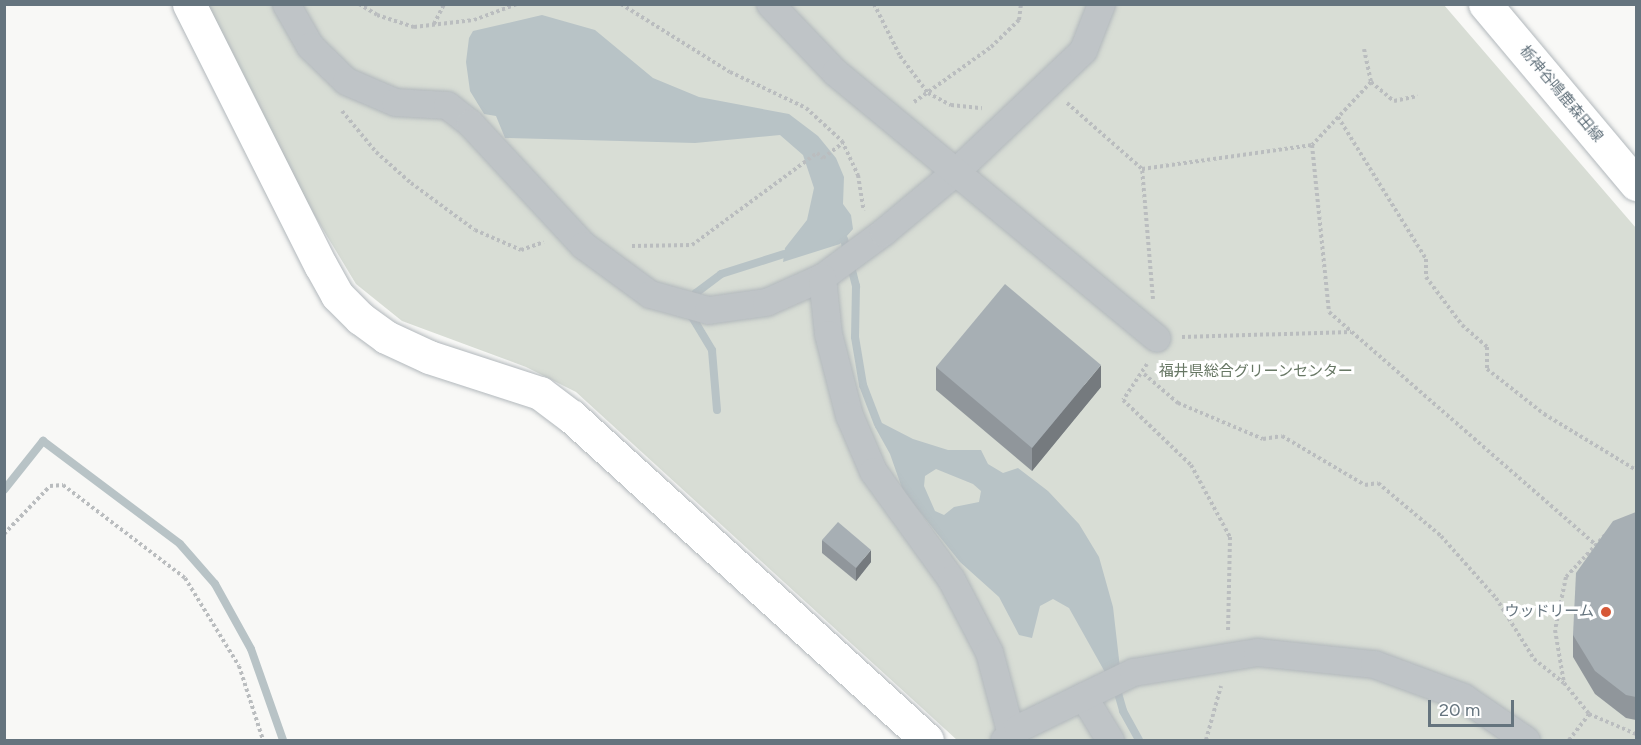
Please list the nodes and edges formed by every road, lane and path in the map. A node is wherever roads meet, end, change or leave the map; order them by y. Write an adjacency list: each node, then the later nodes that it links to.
1 (189, 4): 45 (street)
2 (286, 4): 14 (street)
3 (359, 4): 12 (path)
4 (444, 4): 12 (path)
5 (517, 4): 12 (path)
6 (621, 4): 22 (path)
7 (770, 4): 21 (street)
8 (874, 4): 17 (path)
9 (1021, 4): 17 (path)
10 (1101, 4): 16 (street)
11 (1485, 4): 26 (street, 栃神谷鳴鹿森田線)
12 (434, 24)
13 (1364, 49): 15 (path)
14 (330, 65): 27 (street); 27 (path)
15 (1371, 81): 18 (path); 20 (path)
16 (1047, 85): 19 (street); 24 (path)
17 (928, 93): 19 (path); 21 (path)
18 (1417, 96)
19 (1025, 106): 25 (street)
20 (1338, 117): 23 (path); 34 (path)
21 (891, 118): 25 (street)
22 (843, 143): 28 (path); 29 (path)
23 (1312, 145): 24 (path); 31 (path)
24 (1142, 169): 32 (path)
25 (955, 172): 28 (street); 32 (street)
26 (1636, 184)
27 (569, 230): 30 (street)
28 (868, 243): 30 (street)
29 (629, 246)
30 (822, 277): 43 (street)
31 (1351, 332): 32 (path); 37 (path)
32 (1156, 338): 33 (path)
33 (1144, 374): 38 (path); 39 (path)
34 (1636, 470)
35 (1610, 531): 37 (path)
36 (4, 534): 44 (path)
37 (1594, 543): 39 (path)
38 (1227, 657): 40 (street); 47 (path); 48 (street)
39 (1564, 683): 41 (path)
40 (1083, 696): 43 (street); 46 (street)
41 (1589, 714): 42 (path); 49 (path)
42 (1636, 734)
43 (1008, 737)
44 (263, 741)
45 (927, 741)
46 (1110, 741)
47 (1206, 741)
48 (1526, 741)
49 (1569, 741)

